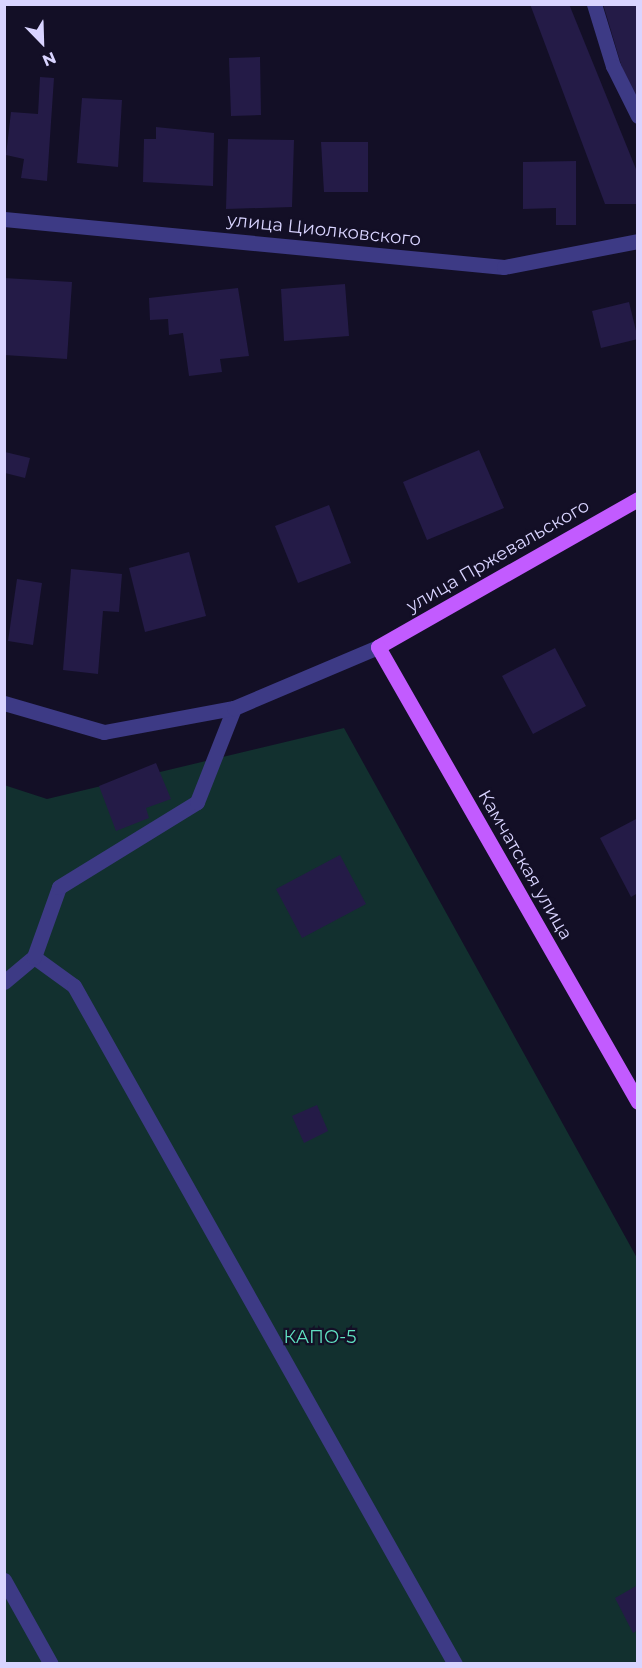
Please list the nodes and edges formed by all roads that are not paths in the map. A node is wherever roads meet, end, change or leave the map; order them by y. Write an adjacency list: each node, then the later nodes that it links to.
1 (594, 4): 2 (street)
2 (638, 116)
3 (4, 219): 4 (street, улица Циолковского)
4 (638, 241)
5 (638, 499): 6 (main road, улица Пржевальского)
6 (378, 647): 8 (street); 11 (main road, Камчатская улица)
7 (4, 703): 8 (street)
8 (234, 708): 9 (street)
9 (34, 957): 10 (street); 14 (street)
10 (4, 982)
11 (638, 1102)
12 (4, 1580): 13 (street)
13 (51, 1664)
14 (455, 1664)

